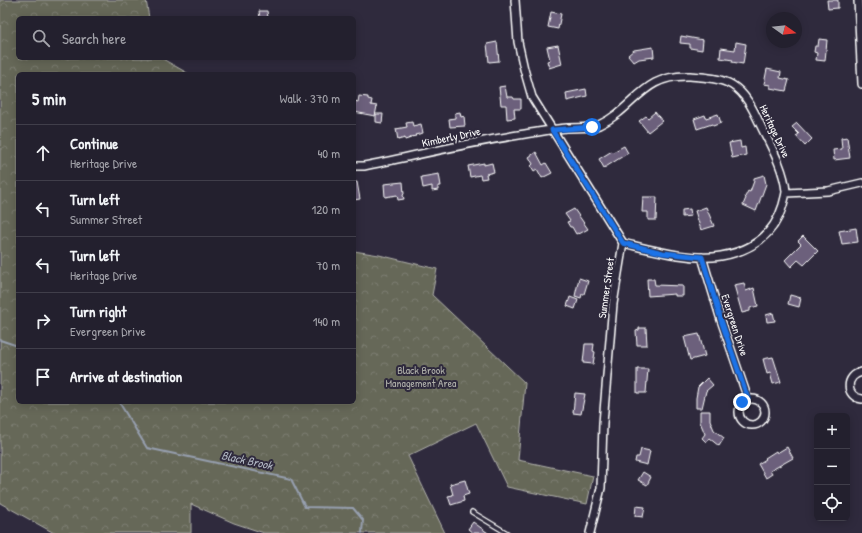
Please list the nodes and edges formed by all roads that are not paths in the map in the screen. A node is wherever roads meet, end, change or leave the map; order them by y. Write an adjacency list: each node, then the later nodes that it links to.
1 (515, 0): 4 (street)
2 (858, 0): 3 (street)
3 (862, 84)
4 (552, 130): 5 (street, Kimberly Drive); 7 (street, Heritage Drive); 8 (street)
5 (356, 166)
6 (862, 184): 7 (street)
7 (786, 192): 9 (street, Heritage Drive)
8 (623, 243): 9 (street, Heritage Drive); 15 (street, Summer Street)
9 (702, 257): 11 (street, Evergreen Drive)
10 (862, 372): 12 (street)
11 (748, 399)
12 (862, 399)
13 (472, 512): 14 (lane)
14 (507, 533)
15 (590, 533)

